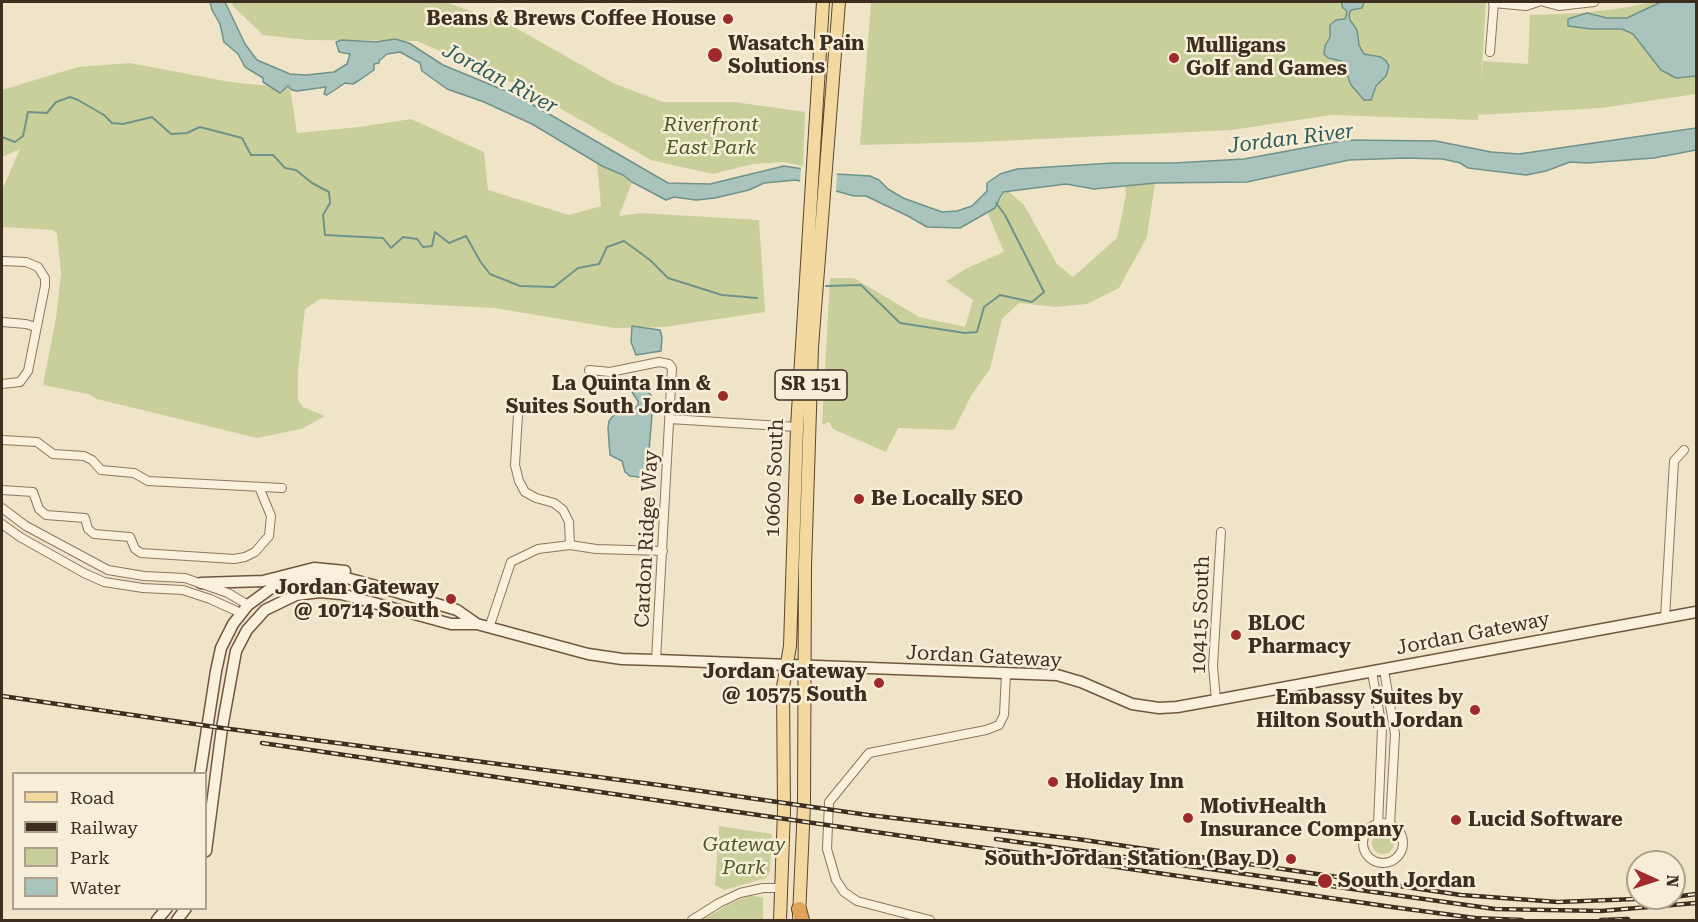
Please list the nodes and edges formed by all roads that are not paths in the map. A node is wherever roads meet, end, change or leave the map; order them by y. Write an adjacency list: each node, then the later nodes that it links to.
1 (823, 2): 15 (main road, 10600 South / SR 151)
2 (839, 2): 36 (main road, 10600 South / SR 151)
3 (1493, 2): 4 (street); 7 (street)
4 (1538, 2)
5 (1544, 2): 6 (street)
6 (1594, 2)
7 (1490, 52)
8 (2, 261): 10 (street)
9 (2, 322): 10 (street)
10 (36, 327): 12 (street)
11 (589, 370): 14 (street, Cardon Ridge Way)
12 (2, 384)
13 (518, 416): 24 (street)
14 (670, 419): 15 (street); 25 (street, Cardon Ridge Way)
15 (797, 426): 35 (main road, 10600 South / SR 151)
16 (2, 440): 18 (street)
17 (1684, 450): 31 (street)
18 (259, 487): 19 (street); 20 (street)
19 (282, 488)
20 (2, 490)
21 (2, 508): 26 (street)
22 (2, 524): 29 (street)
23 (1221, 532): 41 (street, 10415 South)
24 (570, 545): 25 (street); 33 (street)
25 (663, 551): 34 (street, Cardon Ridge Way)
26 (201, 583): 27 (main road); 29 (street)
27 (366, 583): 29 (main road, Jordan Gateway); 32 (main road, Jordan Gateway)
28 (341, 594): 29 (main road); 32 (main road, Jordan Gateway); 37 (main road, Jordan Gateway)
29 (246, 610): 37 (main road); 42 (main road, Jordan Gateway)
30 (1696, 612): 31 (main road, Jordan Gateway)
31 (1665, 618): 38 (main road, Jordan Gateway)
32 (477, 624): 33 (main road, Jordan Gateway)
33 (489, 628): 34 (main road, Jordan Gateway)
34 (656, 660): 35 (main road, Jordan Gateway)
35 (787, 665): 36 (main road, Jordan Gateway); 46 (main road, 10600 South / SR 151)
36 (803, 665): 40 (main road, Jordan Gateway); 47 (main road, 10600 South / SR 151)
37 (232, 668): 45 (main road, Jordan Gateway)
38 (1384, 670): 39 (main road, Jordan Gateway); 44 (street)
39 (1372, 672): 41 (main road, Jordan Gateway); 43 (street)
40 (1006, 674): 41 (main road, Jordan Gateway); 50 (street)
41 (1216, 700)
42 (200, 772)
43 (1378, 825): 44 (street); 44 (street)
44 (1390, 825)
45 (207, 844)
46 (782, 888): 48 (street); 49 (main road, 10600 South / SR 151)
47 (800, 917)
48 (692, 921)
49 (780, 921)
50 (930, 921)

